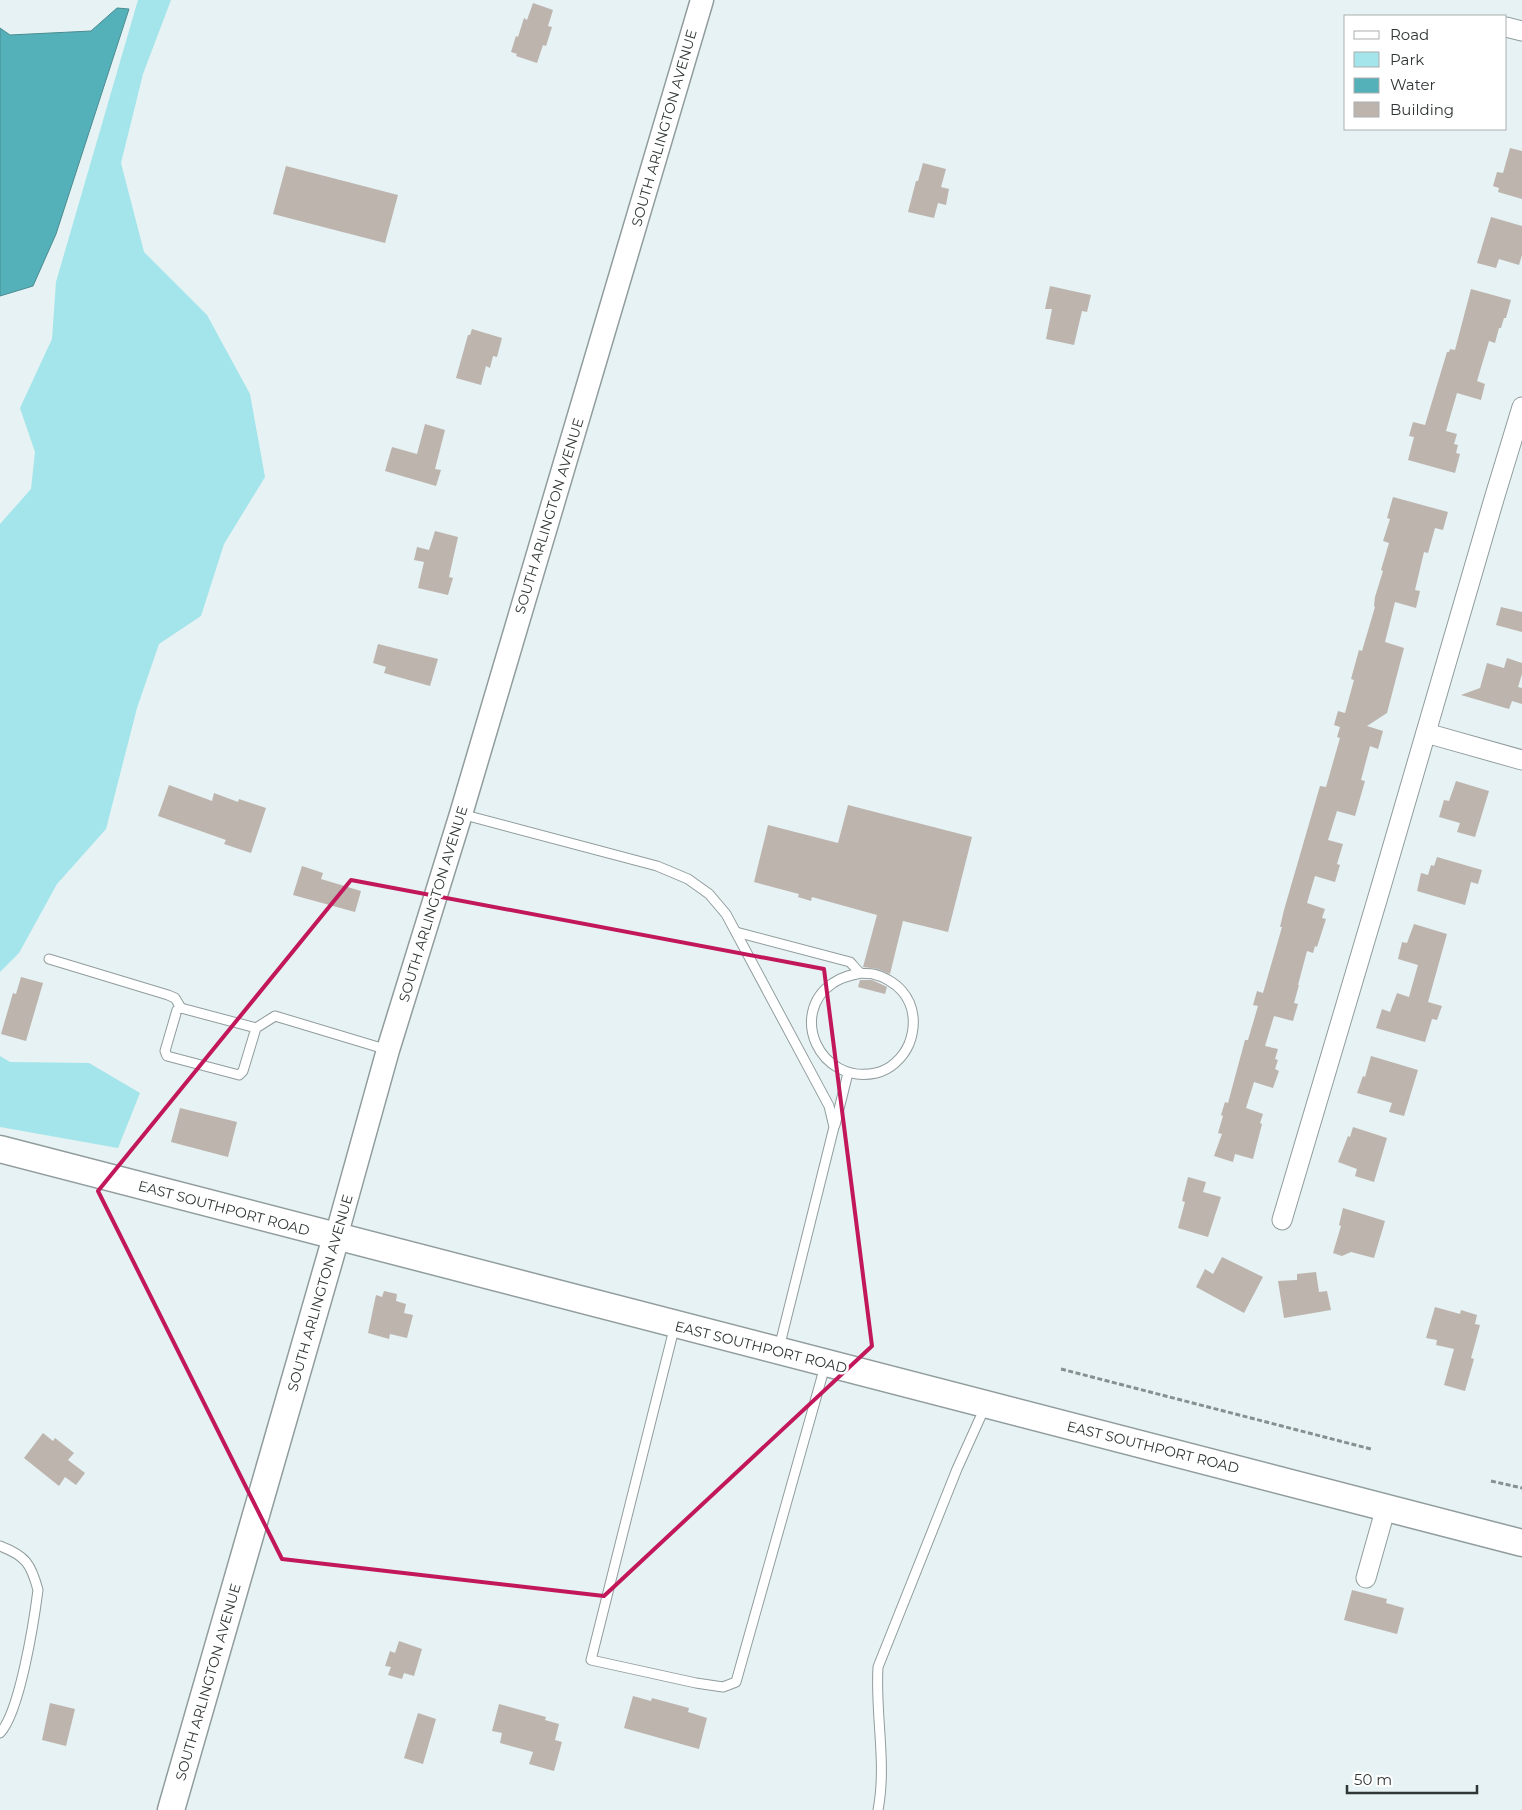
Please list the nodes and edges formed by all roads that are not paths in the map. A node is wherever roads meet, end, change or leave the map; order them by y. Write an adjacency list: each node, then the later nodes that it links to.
1 (702, 0): 7 (street, SOUTH ARLINGTON AVENUE)
2 (1507, 27): 3 (street)
3 (1522, 32)
4 (1522, 408): 5 (street)
5 (1426, 734): 6 (street); 17 (street)
6 (1522, 760)
7 (461, 814): 8 (lane); 13 (street, SOUTH ARLINGTON AVENUE)
8 (736, 932): 10 (lane); 15 (lane)
9 (48, 959): 11 (lane)
10 (861, 972): 14 (lane); 14 (lane)
11 (181, 1008): 12 (lane); 12 (lane)
12 (256, 1028): 13 (lane)
13 (388, 1050): 18 (street, SOUTH ARLINGTON AVENUE)
14 (848, 1073): 15 (lane)
15 (834, 1127): 20 (lane)
16 (0, 1149): 18 (main road, EAST SOUTHPORT ROAD)
17 (1282, 1220)
18 (336, 1237): 19 (main road, EAST SOUTHPORT ROAD); 28 (main road, SOUTH ARLINGTON AVENUE)
19 (675, 1324): 20 (main road, EAST SOUTHPORT ROAD); 21 (lane)
20 (778, 1351): 21 (main road, EAST SOUTHPORT ROAD)
21 (826, 1363): 22 (main road, EAST SOUTHPORT ROAD)
22 (986, 1404): 23 (main road, EAST SOUTHPORT ROAD); 29 (lane)
23 (1386, 1507): 24 (main road, EAST SOUTHPORT ROAD); 26 (street)
24 (1522, 1543)
25 (0, 1546): 27 (lane)
26 (1366, 1578)
27 (0, 1733)
28 (171, 1810)
29 (878, 1810)

